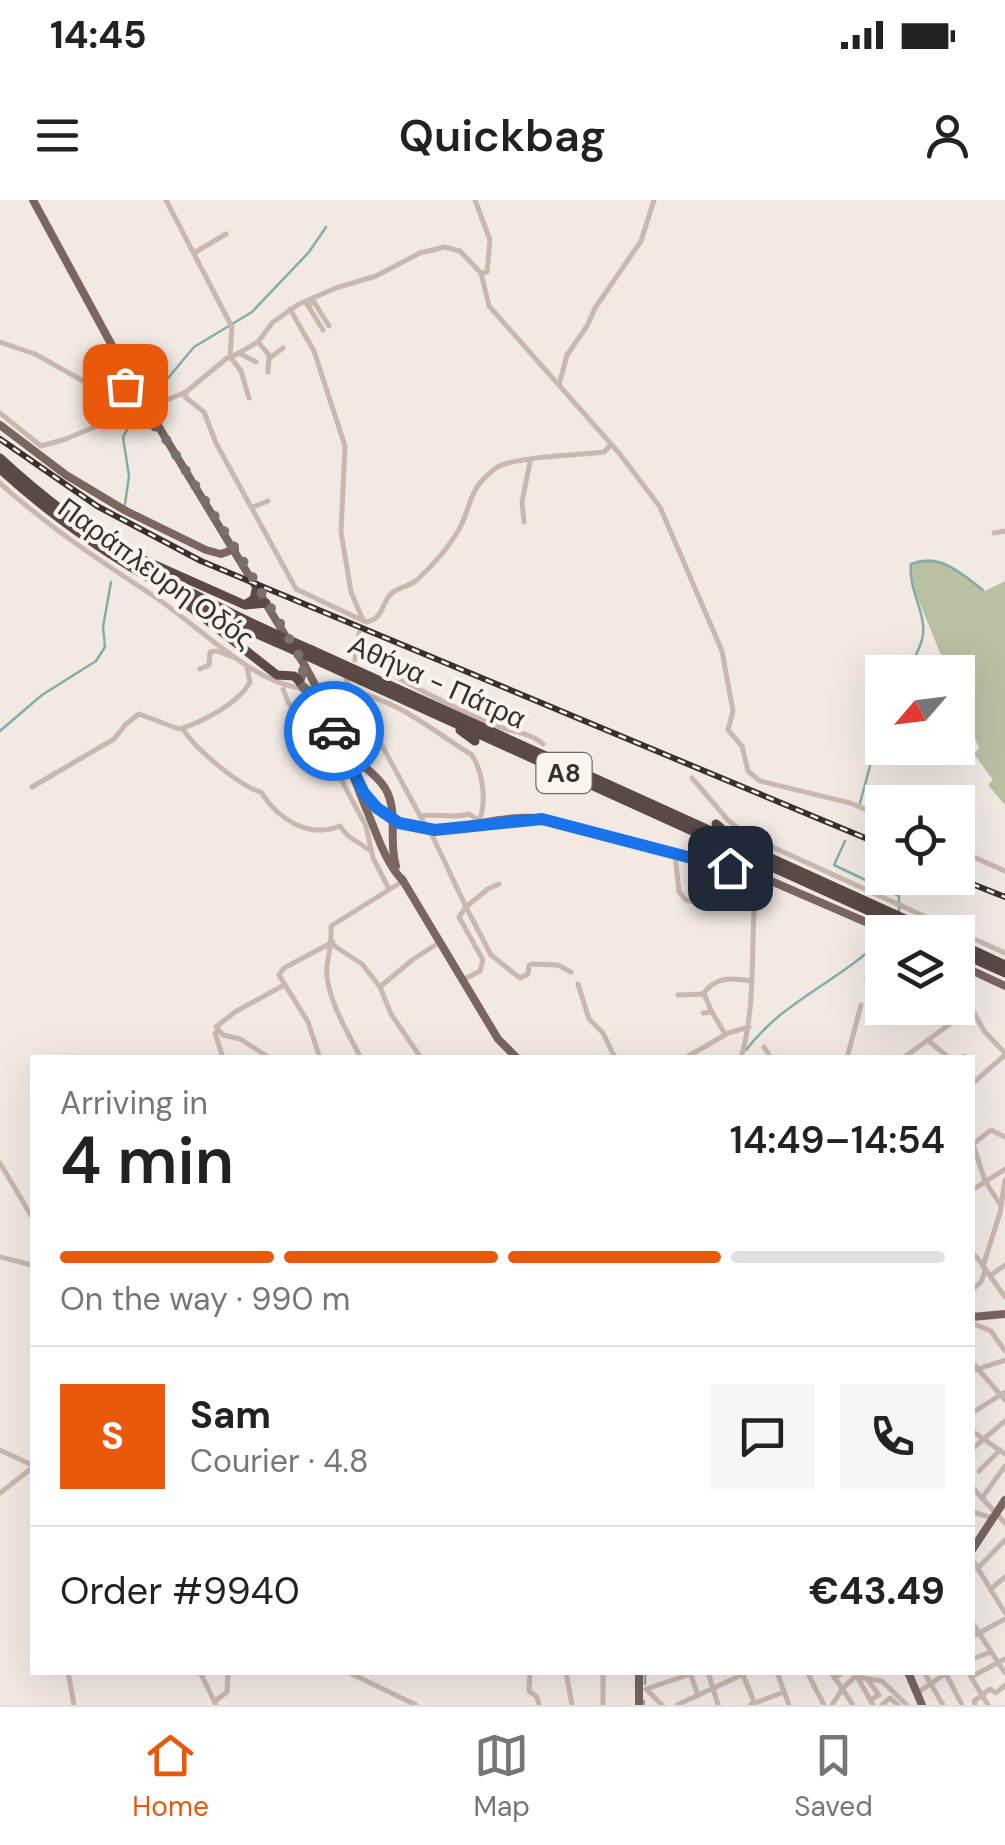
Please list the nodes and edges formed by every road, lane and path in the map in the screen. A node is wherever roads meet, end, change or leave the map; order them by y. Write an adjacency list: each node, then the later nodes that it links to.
1 (33, 200): 24 (main road)
2 (166, 200): 6 (street)
3 (475, 200): 7 (street)
4 (654, 200): 18 (street)
5 (226, 234): 6 (street)
6 (194, 253): 14 (street)
7 (484, 273): 8 (street); 18 (street)
8 (306, 303): 9 (street); 10 (street)
9 (290, 309): 12 (street); 43 (street)
10 (326, 328)
11 (0, 342): 21 (street)
12 (258, 342): 14 (street); 15 (street)
13 (283, 348): 15 (street)
14 (232, 357): 16 (street); 19 (street); 20 (street)
15 (270, 358): 17 (street)
16 (256, 362)
17 (268, 372)
18 (559, 385): 25 (street)
19 (186, 392): 24 (street); 31 (street)
20 (248, 398)
21 (132, 410): 22 (street); 24 (street)
22 (0, 413)
23 (0, 425): 38 (main road, Παράπλευρη Οδός)
24 (158, 427): 33 (main road)
25 (610, 446): 27 (street); 65 (street)
26 (0, 458): 36 (highway, Αθήνα - Πάτρα / Α8)
27 (530, 462): 32 (street); 45 (street)
28 (0, 469): 40 (highway, Αθήνα - Πάτρα / Α8)
29 (2, 487): 48 (street, Παράπλευρη Οδός)
30 (268, 501): 31 (street)
31 (253, 507): 44 (street)
32 (524, 522)
33 (223, 530): 37 (main road); 38 (main road)
34 (1005, 531): 35 (street)
35 (994, 533)
36 (101, 541): 42 (highway); 47 (highway, Αθήνα - Πάτρα / Α8)
37 (234, 547): 38 (main road, Παράπλευρη Οδός); 39 (main road)
38 (216, 551)
39 (257, 586): 41 (main road); 42 (highway)
40 (173, 593): 47 (highway, Αθήνα - Πάτρα / Α8); 53 (highway)
41 (266, 602): 42 (highway); 49 (main road)
42 (243, 604)
43 (356, 605): 44 (street); 45 (street)
44 (348, 616): 45 (street)
45 (363, 623)
46 (359, 633): 61 (street)
47 (276, 638): 49 (highway, Αθήνα - Πάτρα / Α8, bridge)
48 (236, 657): 50 (street, Παράπλευρη Οδός); 51 (street)
49 (308, 657): 53 (main road); 56 (highway, Αθήνα - Πάτρα / Α8); 59 (highway, Αθήνα - Πάτρα / Α8)
50 (246, 666): 53 (street, Παράπλευρη Οδός); 57 (street)
51 (200, 669)
52 (346, 679): 55 (street)
53 (304, 683): 58 (main road)
54 (283, 689): 74 (street)
55 (352, 691): 66 (street); 67 (street)
56 (442, 717): 60 (highway); 71 (highway, Αθήνα - Πάτρα / Α8)
57 (183, 729): 64 (street); 74 (street)
58 (335, 733): 62 (main road); 79 (main road)
59 (508, 739): 61 (highway); 73 (highway, Αθήνα - Πάτρα / Α8)
60 (474, 740)
61 (538, 744)
62 (348, 761): 70 (main road, bridge); 79 (main road)
63 (692, 778): 90 (street)
64 (32, 787)
65 (865, 810)
66 (420, 816): 67 (street); 70 (street)
67 (479, 823): 70 (main road); 75 (main road)
68 (716, 824): 73 (highway)
69 (659, 825): 71 (highway)
70 (424, 826)
71 (687, 829): 84 (highway, Αθήνα - Πάτρα / Α8)
72 (432, 835): 83 (street)
73 (738, 844): 85 (highway, Αθήνα - Πάτρα / Α8)
74 (371, 851): 81 (street)
75 (675, 854): 78 (main road); 82 (street)
76 (975, 858): 77 (street)
77 (1005, 871)
78 (757, 876): 82 (street); 86 (main road)
79 (404, 881): 81 (street); 87 (main road)
80 (499, 884): 83 (street)
81 (389, 888): 88 (street)
82 (754, 897): 97 (street)
83 (466, 907): 93 (street); 96 (street)
84 (878, 915)
85 (896, 915)
86 (865, 922)
87 (440, 942): 96 (main road); 101 (street)
88 (333, 944): 99 (street); 101 (street); 119 (street)
89 (975, 951): 92 (highway)
90 (1005, 953)
91 (975, 960): 95 (highway)
92 (1005, 965)
93 (571, 972)
94 (975, 972): 100 (main road)
95 (1005, 973)
96 (462, 980): 121 (main road)
97 (751, 981): 103 (street); 109 (street)
98 (578, 984): 122 (street)
99 (284, 985): 110 (street); 118 (street)
100 (1005, 986)
101 (380, 987): 120 (street)
102 (678, 994): 103 (street)
103 (704, 994): 105 (street)
104 (861, 1006): 125 (street)
105 (712, 1012): 106 (street); 111 (street)
106 (703, 1013)
107 (975, 1014): 115 (street)
108 (949, 1025): 112 (street)
109 (750, 1027): 111 (street); 114 (street)
110 (218, 1031): 116 (street); 117 (street)
111 (727, 1034): 123 (street)
112 (929, 1040): 126 (street); 127 (street)
113 (764, 1048): 124 (street)
114 (742, 1054)
115 (1005, 1054): 128 (street)
116 (221, 1055)
117 (266, 1055)
118 (319, 1055)
119 (359, 1055)
120 (419, 1055)
121 (514, 1055)
122 (613, 1055)
123 (690, 1055)
124 (769, 1055)
125 (848, 1055)
126 (907, 1055)
127 (944, 1055)
128 (975, 1081)
129 (1005, 1138): 130 (street)
130 (975, 1142)
131 (975, 1153): 134 (street)
132 (0, 1164): 138 (street)
133 (1005, 1169): 134 (street)
134 (985, 1182): 136 (street); 137 (street)
135 (1005, 1184): 137 (street)
136 (975, 1188)
137 (1000, 1206): 139 (street)
138 (30, 1214)
139 (998, 1220): 140 (street); 145 (street)
140 (1005, 1225)
141 (975, 1256): 145 (street)
142 (0, 1257): 143 (street)
143 (30, 1264)
144 (1005, 1265): 145 (street)
145 (986, 1271): 146 (street); 147 (street)
146 (975, 1287)
147 (1005, 1297)
148 (1005, 1314): 149 (main road)
149 (975, 1316)
150 (975, 1320): 151 (street)
151 (1005, 1352)
152 (1005, 1360): 153 (street)
153 (975, 1370): 154 (street)
154 (1004, 1396): 155 (street)
155 (975, 1410)
156 (1005, 1421): 158 (street)
157 (975, 1433): 158 (street)
158 (984, 1439): 159 (street); 161 (street)
159 (975, 1446)
160 (0, 1450): 162 (street)
161 (1002, 1452): 165 (street)
162 (30, 1466)
163 (1005, 1466): 168 (street)
164 (30, 1469): 167 (street)
165 (979, 1471)
166 (975, 1490): 168 (street)
167 (0, 1493)
168 (982, 1498): 171 (street)
169 (1005, 1500): 171 (main road)
170 (975, 1515): 171 (street)
171 (994, 1515): 172 (street); 174 (main road)
172 (1005, 1523)
173 (1005, 1540): 176 (street)
174 (975, 1545)
175 (975, 1563): 176 (street)
176 (981, 1572): 177 (street); 178 (street); 179 (street)
177 (975, 1577)
178 (1002, 1579): 179 (street)
179 (991, 1588): 180 (street)
180 (1005, 1616): 182 (street)
181 (975, 1626): 182 (street)
182 (981, 1635): 183 (street); 184 (street)
183 (975, 1636)
184 (991, 1652): 185 (street); 186 (street)
185 (975, 1658)
186 (1001, 1661): 187 (street); 188 (street)
187 (975, 1673)
188 (1005, 1673)
189 (69, 1675): 228 (street)
190 (201, 1675): 222 (street)
191 (228, 1675): 222 (street)
192 (354, 1675): 229 (street)
193 (530, 1675): 224 (street)
194 (567, 1675): 230 (street)
195 (603, 1675): 231 (street)
196 (641, 1675): 215 (main road)
197 (685, 1675): 215 (street)
198 (692, 1675): 220 (street)
199 (709, 1675): 216 (street)
200 (740, 1675): 216 (street)
201 (745, 1675): 225 (street)
202 (778, 1675): 218 (street)
203 (809, 1675): 237 (street)
204 (833, 1675): 217 (street)
205 (859, 1675): 212 (street); 217 (street); 223 (street)
206 (883, 1675): 212 (street)
207 (909, 1675): 219 (main road)
208 (926, 1675): 213 (street)
209 (944, 1675): 213 (street)
210 (948, 1675): 227 (street)
211 (970, 1675): 221 (street)
212 (882, 1681): 226 (street)
213 (931, 1685): 219 (street); 241 (street)
214 (1005, 1685): 221 (street)
215 (643, 1688): 232 (main road); 233 (street)
216 (713, 1688): 220 (street); 235 (street)
217 (841, 1690): 237 (street); 238 (street)
218 (784, 1692): 225 (street); 236 (street)
219 (916, 1694): 240 (main road)
220 (698, 1696): 234 (street)
221 (982, 1696): 242 (street); 243 (street)
222 (215, 1703)
223 (871, 1703)
224 (540, 1704)
225 (753, 1704)
226 (902, 1704): 239 (street)
227 (958, 1704)
228 (74, 1705)
229 (416, 1705)
230 (572, 1705)
231 (603, 1705)
232 (639, 1705)
233 (662, 1705)
234 (678, 1705)
235 (718, 1705)
236 (789, 1705)
237 (829, 1705)
238 (853, 1705)
239 (882, 1705)
240 (922, 1705)
241 (943, 1705)
242 (975, 1705)
243 (988, 1705)

